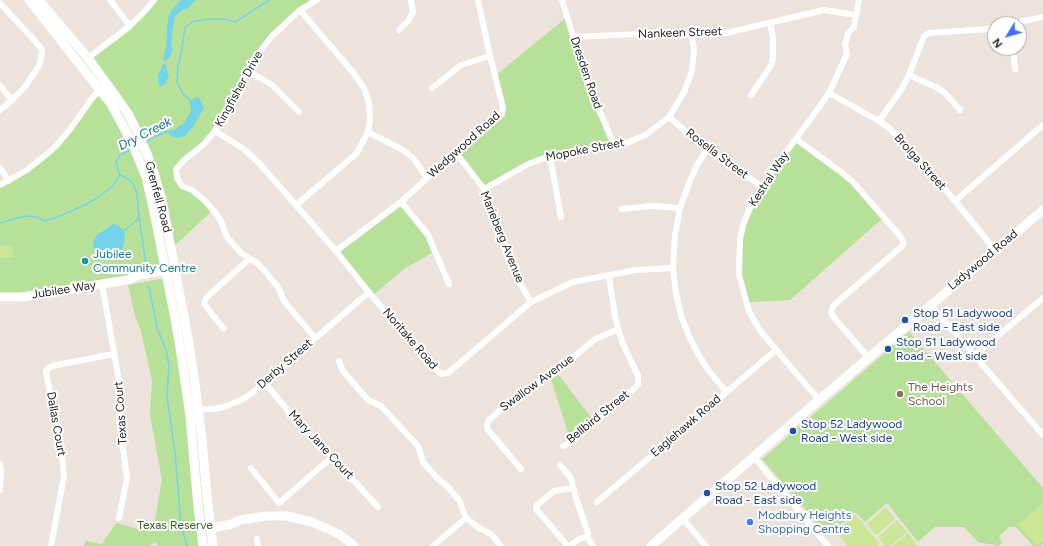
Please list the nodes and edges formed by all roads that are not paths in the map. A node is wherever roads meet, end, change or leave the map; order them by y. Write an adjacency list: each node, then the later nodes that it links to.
1 (29, 0): 30 (main road, Grenfell Road)
2 (39, 0): 23 (main road, Grenfell Road)
3 (110, 0): 16 (street)
4 (154, 0): 16 (street)
5 (317, 0): 11 (street, Kingfisher Drive)
6 (411, 0): 18 (street)
7 (478, 0): 21 (street, Wedgwood Road)
8 (562, 0): 20 (street, Dresden Road)
9 (859, 0): 12 (street, Kestral Way)
10 (0, 3): 33 (street)
11 (300, 10): 25 (street, Kingfisher Drive); 41 (street)
12 (856, 15): 15 (street, Nankeen Street); 31 (street, Kestral Way)
13 (1043, 17): 14 (street)
14 (1027, 20)
15 (770, 22): 19 (street, Nankeen Street); 32 (street)
16 (130, 26): 23 (street)
17 (987, 29): 26 (street)
18 (399, 30)
19 (692, 34): 20 (street, Nankeen Street); 37 (street, Mopoke Street)
20 (574, 38): 43 (street, Dresden Road)
21 (490, 56): 29 (street); 45 (street, Wedgwood Road)
22 (1014, 56): 24 (street)
23 (88, 58): 27 (main road, Grenfell Road)
24 (1015, 69)
25 (247, 70): 36 (street); 40 (street, Kingfisher Drive)
26 (909, 75): 35 (street); 38 (street)
27 (108, 84): 30 (street); 64 (main road, Grenfell Road)
28 (0, 86): 33 (street)
29 (432, 88)
30 (101, 90): 49 (street); 65 (main road, Grenfell Road)
31 (829, 93): 38 (street, Brolga Street); 42 (street, Kestral Way)
32 (751, 95)
33 (12, 100): 34 (street)
34 (0, 110)
35 (960, 110)
36 (299, 112)
37 (669, 117): 43 (street, Mopoke Street); 44 (street, Rosella Street)
38 (880, 121): 53 (street, Brolga Street)
39 (1043, 125): 53 (street)
40 (215, 131): 55 (street, Noritake Road); 62 (street, Kingfisher Drive)
41 (368, 132): 48 (street); 55 (street)
42 (796, 139): 52 (street, Kestral Way); 80 (street)
43 (614, 145): 46 (street, Mopoke Street)
44 (707, 150): 52 (street, Rosella Street); 56 (street)
45 (457, 154): 48 (street, Wedgwood Road); 51 (street, Marieberg Avenue)
46 (550, 156): 51 (street, Mopoke Street); 59 (street)
47 (0, 168): 49 (street)
48 (427, 178): 54 (street, Wedgwood Road)
49 (9, 180): 50 (street)
50 (0, 185)
51 (484, 189): 72 (street, Marieberg Avenue)
52 (765, 190): 77 (street, Kestral Way)
53 (955, 201): 60 (street, Brolga Street)
54 (401, 202): 61 (street, Wedgwood Road); 68 (street)
55 (296, 205): 61 (street, Noritake Road)
56 (680, 208): 57 (street); 63 (street)
57 (622, 209)
58 (1043, 210): 60 (main road, Ladywood Road)
59 (561, 217)
60 (995, 250): 73 (main road, Ladywood Road)
61 (336, 251): 69 (street, Noritake Road)
62 (249, 259): 74 (street); 76 (street)
63 (673, 268): 66 (street, Noritake Road); 83 (street)
64 (176, 272): 65 (main road, Jubilee Way); 85 (main road, Grenfell Road)
65 (166, 273): 67 (main road, Jubilee Way); 85 (main road, Grenfell Road)
66 (609, 276): 72 (street, Noritake Road); 75 (street, Bellbird Street)
67 (102, 284): 70 (main road, Jubilee Way); 78 (street, Texas Court)
68 (449, 284)
69 (369, 292): 72 (street, Noritake Road); 76 (street, Derby Street)
70 (0, 297)
71 (1043, 298): 79 (street)
72 (531, 302)
73 (931, 305): 79 (street); 80 (main road, Ladywood Road)
74 (224, 329)
75 (618, 329): 87 (street, Bellbird Street); 93 (street, Swallow Avenue)
76 (315, 338): 82 (street, Derby Street)
77 (776, 350): 83 (street, Eaglehawk Road); 84 (street, Kestral Way)
78 (114, 354): 98 (street, Texas Court); 104 (street, Dallas Court)
79 (975, 355): 86 (street)
80 (869, 358): 84 (main road, Ladywood Road)
81 (339, 361): 99 (street)
82 (264, 382): 85 (street, Derby Street); 88 (street, Mary Jane Court)
83 (726, 392): 96 (street, Eaglehawk Road)
84 (819, 400): 89 (main road, Ladywood Road)
85 (194, 410): 101 (main road, Grenfell Road)
86 (1043, 435)
87 (563, 446)
88 (332, 457): 92 (street); 97 (street, Mary Jane Court)
89 (754, 457): 100 (main road, Ladywood Road); 115 (street)
90 (0, 464): 95 (street)
91 (560, 465): 94 (street)
92 (251, 468)
93 (521, 469)
94 (573, 488): 102 (street); 111 (street)
95 (0, 490)
96 (597, 502)
97 (378, 507)
98 (119, 518)
99 (466, 518): 109 (street); 110 (street)
100 (683, 518): 113 (main road, Ladywood Road); 114 (street)
101 (205, 525): 105 (main road, Grenfell Road); 106 (main road, Grenfell Road); 108 (main road)
102 (588, 536): 111 (street); 112 (street)
103 (257, 539): 107 (street)
104 (51, 546)
105 (204, 546)
106 (213, 546)
107 (258, 546)
108 (354, 546)
109 (433, 546)
110 (500, 546)
111 (569, 546)
112 (593, 546)
113 (651, 546)
114 (706, 546)
115 (828, 546)

